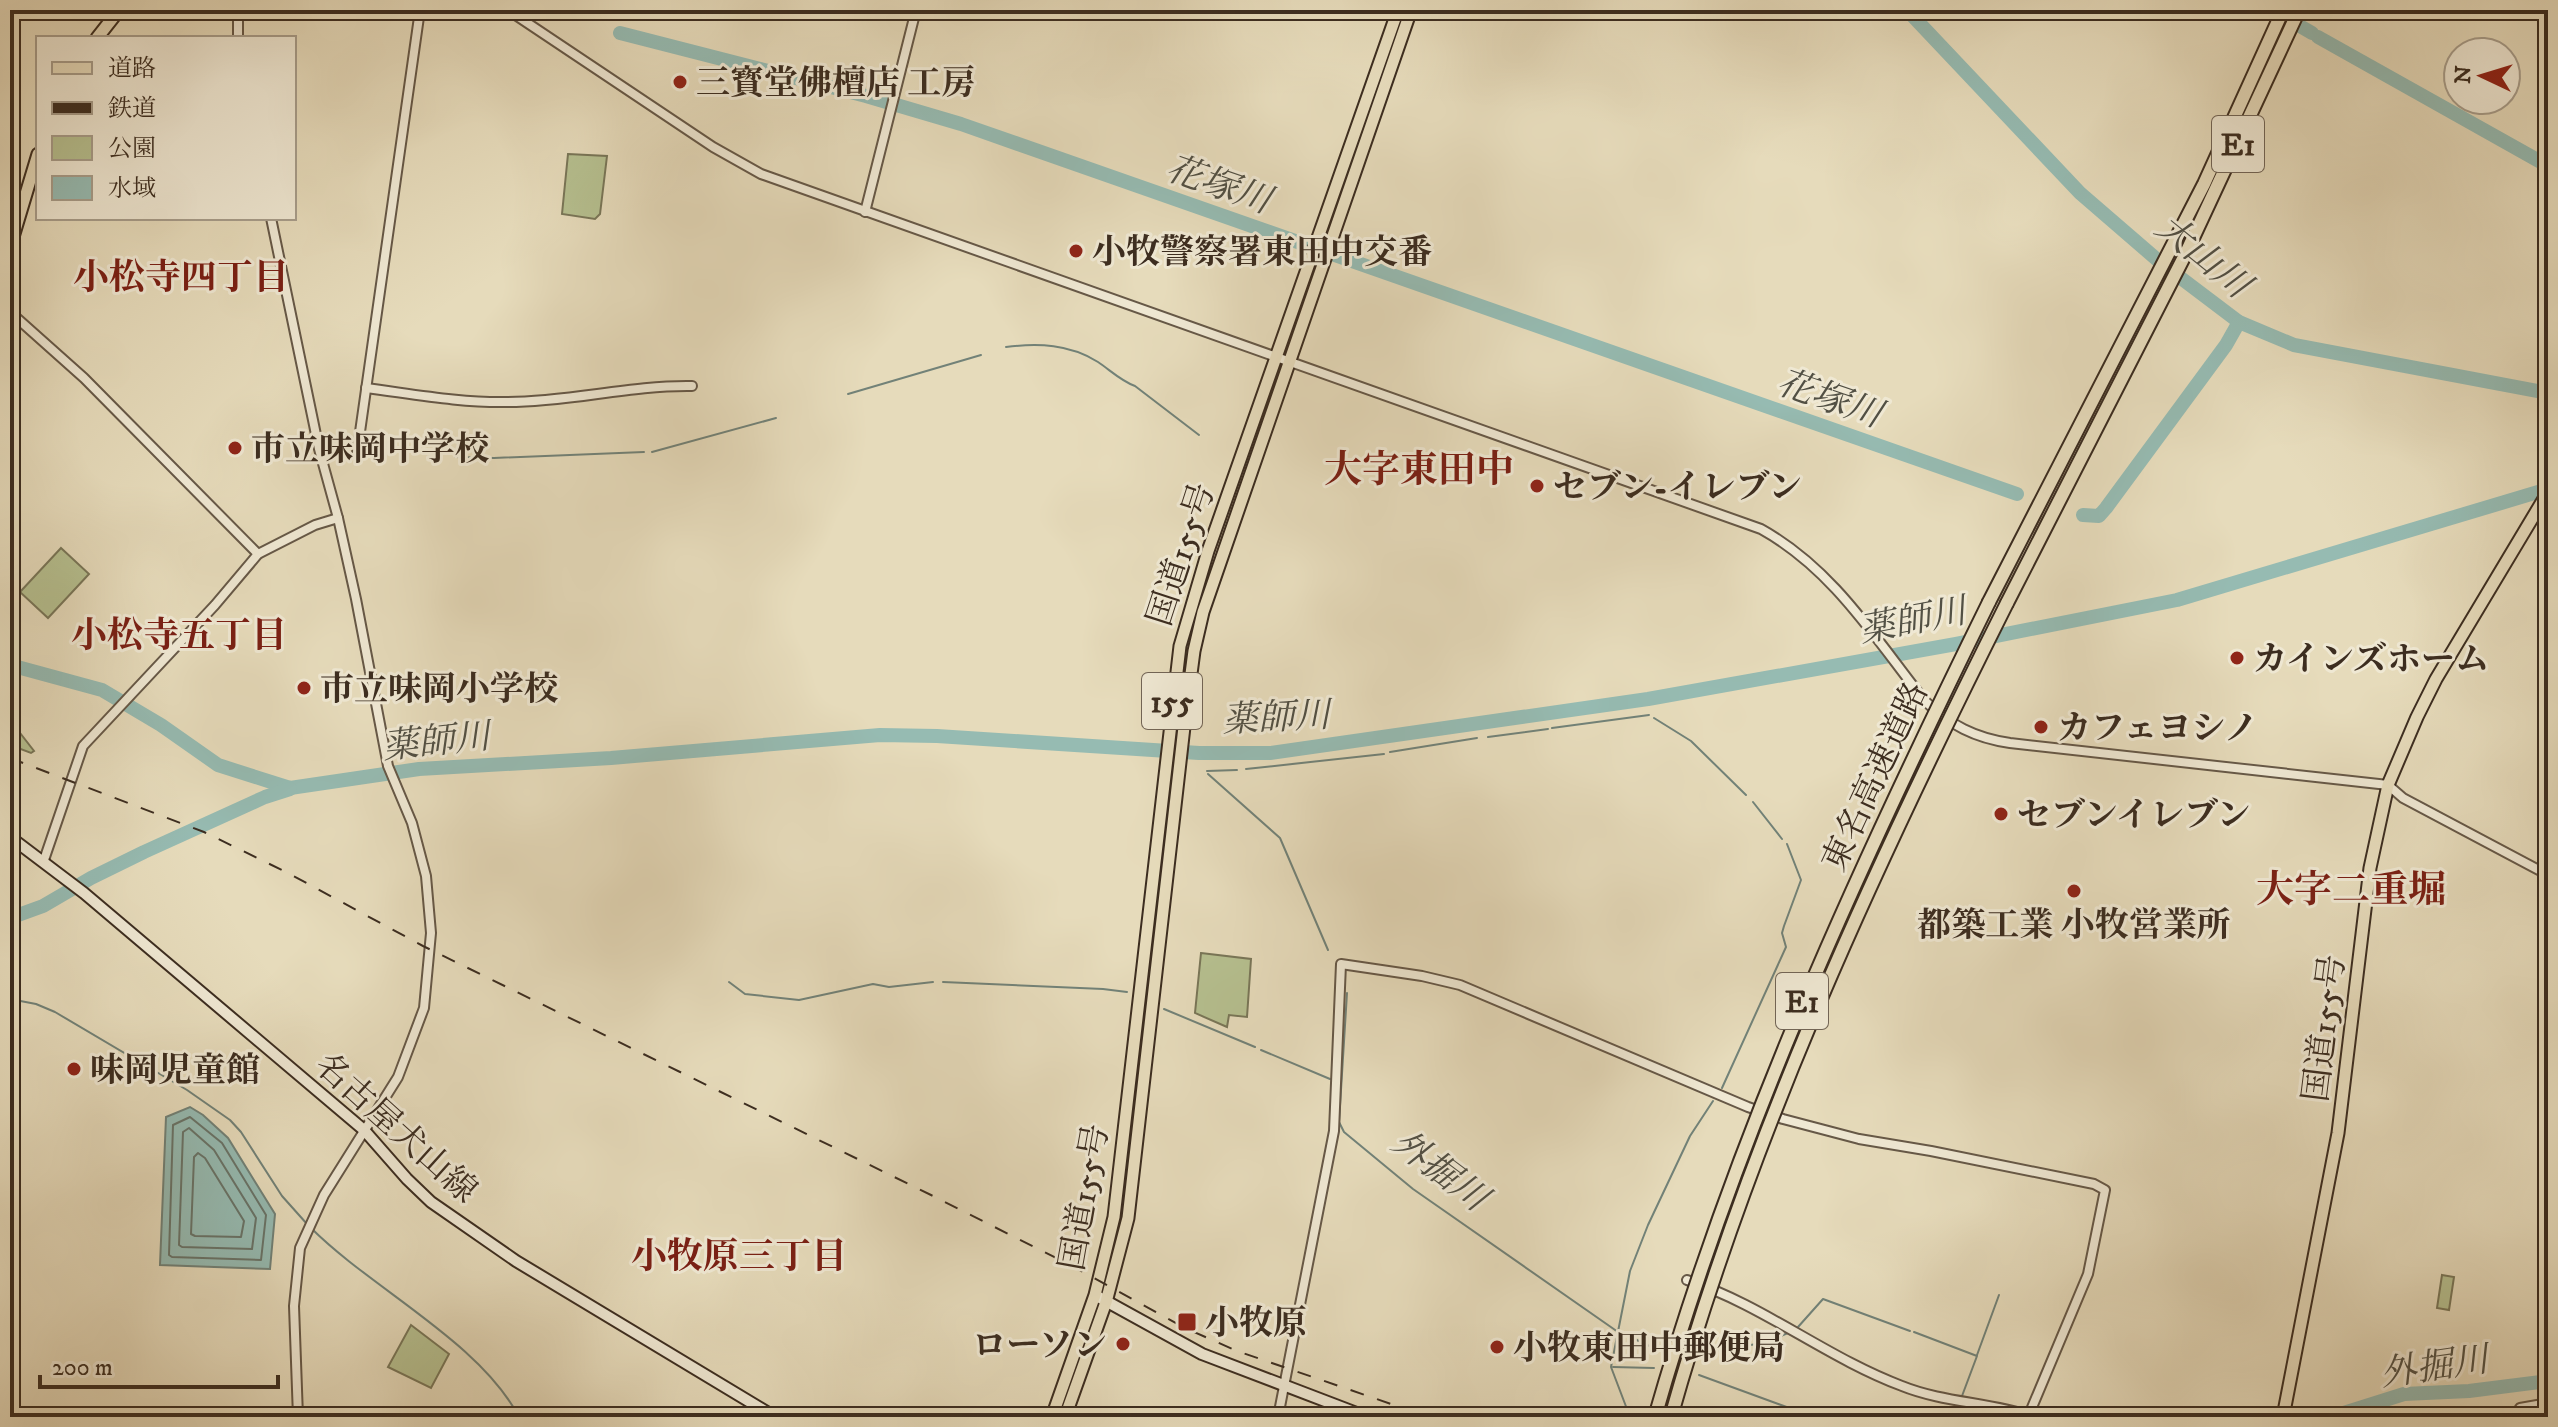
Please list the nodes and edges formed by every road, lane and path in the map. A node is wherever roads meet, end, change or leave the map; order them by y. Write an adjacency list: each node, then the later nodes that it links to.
1 (119, 10): 10 (main road)
2 (238, 10): 11 (street)
3 (420, 10): 20 (street)
4 (508, 10): 13 (street)
5 (916, 10): 13 (street)
6 (1398, 10): 17 (main road, 国道155号 / 155)
7 (1411, 10): 18 (main road, 国道155号 / 155)
8 (2283, 10): 41 (highway, 東名高速道路 / E1, bridge)
9 (2298, 11): 42 (highway, 東名高速道路 / E1, bridge)
10 (99, 36)
11 (238, 36)
12 (36, 161): 15 (main road)
13 (865, 212): 17 (street)
14 (271, 220): 23 (street)
15 (10, 247)
16 (10, 312): 24 (street)
17 (1275, 357): 18 (street); 31 (main road, 国道155号 / 155)
18 (1288, 362): 25 (street); 31 (main road, 国道155号 / 155)
19 (692, 386): 20 (street)
20 (366, 388): 21 (street)
21 (357, 453)
22 (2548, 492): 25 (main road, 国道155号)
23 (338, 518): 24 (street); 29 (street)
24 (258, 554): 27 (street)
25 (2388, 785): 28 (street); 43 (main road, 国道155号)
26 (10, 837): 27 (main road, 名古屋犬山線)
27 (44, 860): 29 (main road, 名古屋犬山線)
28 (2548, 875)
29 (364, 1130): 35 (street); 36 (main road, 名古屋犬山線)
30 (1687, 1280): 34 (street)
31 (1100, 1298): 32 (main road); 37 (main road, 国道155号 / 155); 38 (main road, 国道155号 / 155)
32 (1284, 1387): 34 (street); 39 (street); 40 (main road)
33 (2548, 1403): 44 (street)
34 (2031, 1416)
35 (298, 1417)
36 (775, 1417)
37 (1052, 1417)
38 (1065, 1417)
39 (1278, 1417)
40 (1367, 1417)
41 (1655, 1417)
42 (1671, 1417)
43 (2283, 1417)
44 (2515, 1417)

